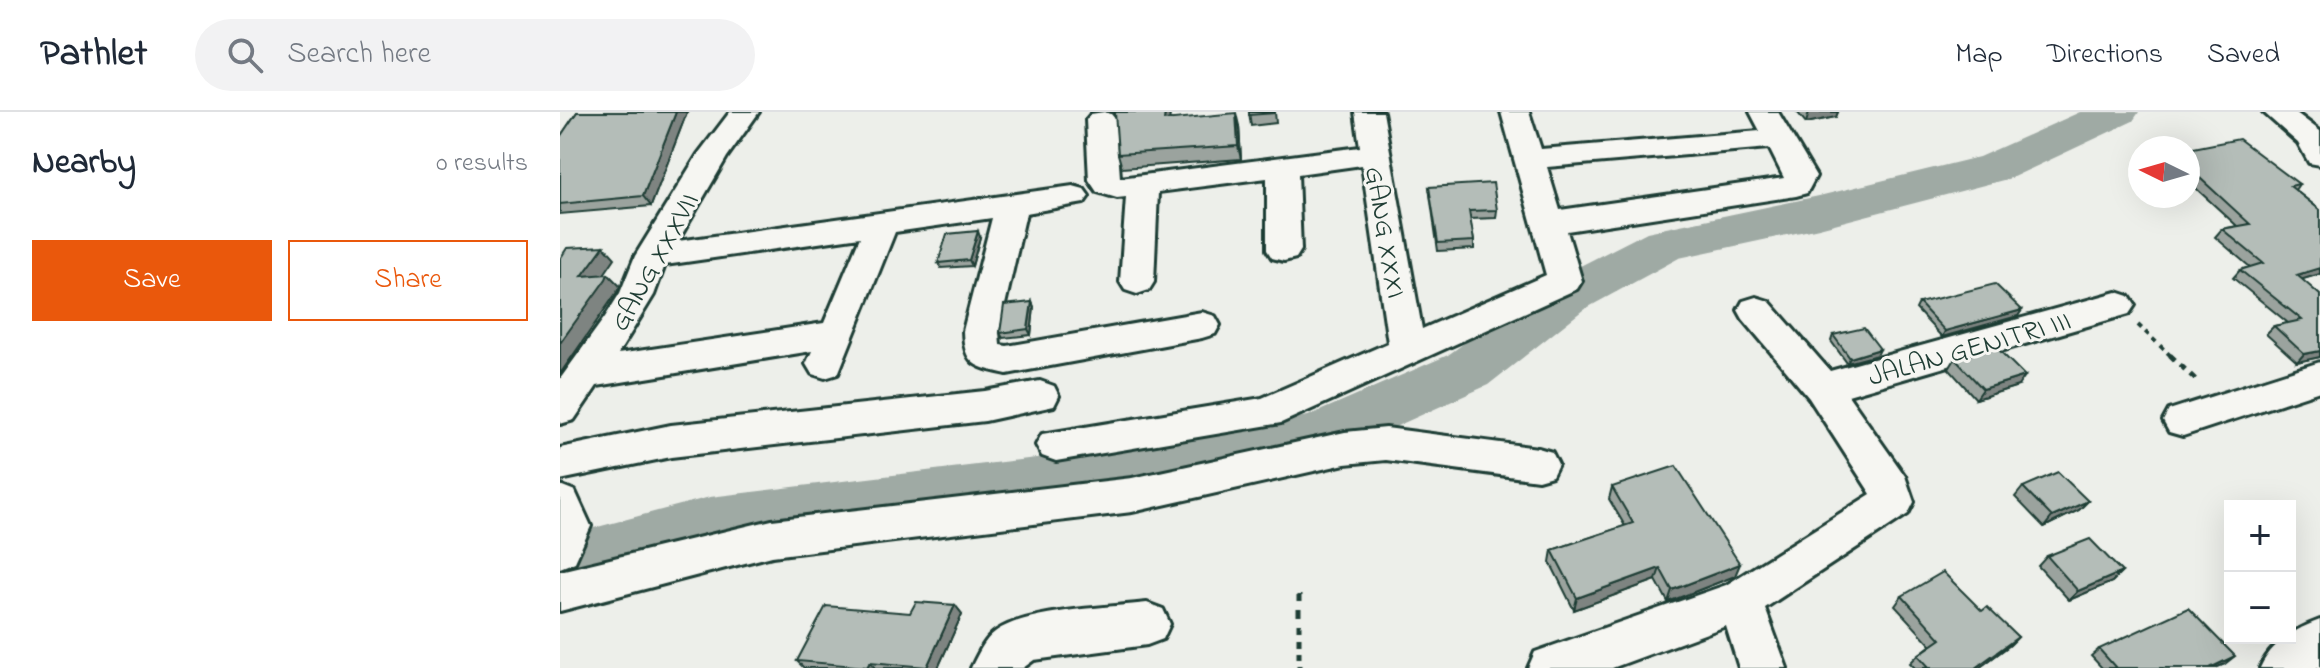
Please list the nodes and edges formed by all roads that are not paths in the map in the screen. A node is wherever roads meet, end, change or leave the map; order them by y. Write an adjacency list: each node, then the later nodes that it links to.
1 (745, 112): 17 (street, GANG XXXVII)
2 (1369, 112): 7 (street, GANG XXXI)
3 (1515, 112): 9 (street)
4 (2277, 112): 8 (street)
5 (1101, 120): 11 (street)
6 (1772, 125): 9 (street); 15 (street)
7 (1374, 154): 10 (street); 22 (street, GANG XXXI)
8 (2320, 156)
9 (1529, 159): 15 (street)
10 (1282, 166): 11 (street); 16 (street)
11 (1142, 187): 18 (street)
12 (1073, 196): 13 (street)
13 (1012, 204): 14 (street); 21 (street)
14 (883, 222): 17 (street); 23 (street)
15 (1547, 223): 22 (street)
16 (1284, 250)
17 (652, 256): 23 (street, GANG XXXVII)
18 (1137, 282)
19 (2117, 305): 25 (street, JALAN GENITRI III)
20 (1756, 310): 25 (street, JALAN GENITRI III)
21 (1202, 325)
22 (1408, 352): 29 (street)
23 (587, 373): 27 (street, GANG XXXVII)
24 (2320, 376): 28 (street)
25 (1822, 388): 33 (street, JALAN GENITRI III)
26 (1040, 396): 30 (street)
27 (560, 409)
28 (2183, 421)
29 (1056, 445)
30 (560, 464)
31 (1538, 464): 32 (street)
32 (560, 591)
33 (1740, 600): 37 (street, JALAN GENITRI III); 38 (street)
34 (1147, 624): 36 (street)
35 (2320, 641): 39 (street)
36 (995, 668)
37 (1552, 668)
38 (1763, 668)
39 (2284, 668)

